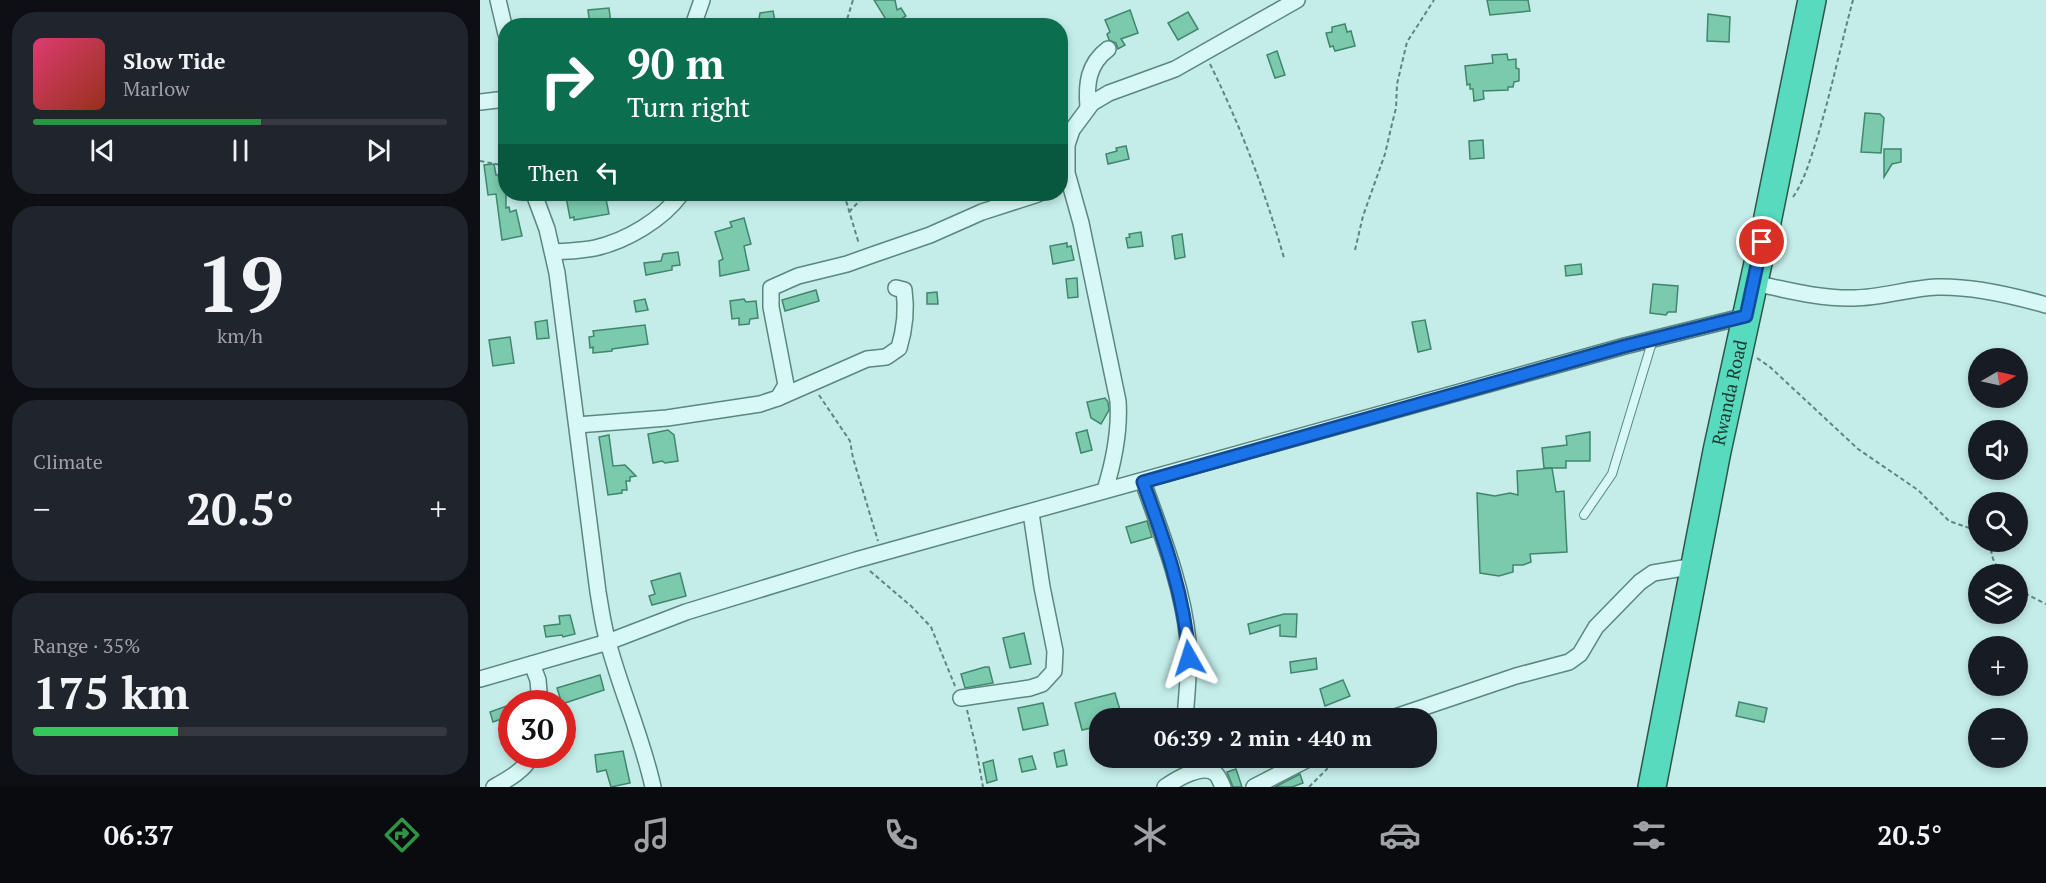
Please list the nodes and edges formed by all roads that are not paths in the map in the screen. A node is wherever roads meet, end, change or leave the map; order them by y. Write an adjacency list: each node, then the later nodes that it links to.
1 (498, 0): 6 (street)
2 (716, 0): 5 (street)
3 (1297, 0): 10 (street)
4 (1812, 0): 17 (highway, Rwanda Road)
5 (698, 13)
6 (502, 18)
7 (1108, 49): 10 (street)
8 (498, 100): 9 (street)
9 (480, 102)
10 (1088, 107): 11 (street)
11 (1068, 142)
12 (1068, 193): 25 (street)
13 (537, 201): 16 (street)
14 (676, 201): 16 (street)
15 (999, 201): 22 (street)
16 (553, 252): 23 (street)
17 (1754, 283): 19 (street); 20 (highway, Rwanda Road)
18 (896, 288): 22 (street)
19 (2046, 305)
20 (1746, 316): 21 (street); 28 (highway, Rwanda Road)
21 (1653, 339): 24 (street); 27 (lane)
22 (778, 398): 23 (street)
23 (577, 425): 29 (street)
24 (1143, 482): 25 (street); 34 (street)
25 (1105, 490): 26 (street)
26 (1031, 513): 29 (street); 33 (street)
27 (1584, 515)
28 (1695, 566): 35 (street); 45 (highway, Rwanda Road)
29 (608, 642): 30 (street); 41 (street)
30 (532, 664): 31 (street); 32 (street)
31 (480, 679)
32 (539, 690)
33 (961, 698)
34 (1186, 708)
35 (1422, 708)
36 (521, 768): 40 (street)
37 (1190, 768): 42 (street)
38 (1203, 768): 43 (street)
39 (1291, 768): 44 (street)
40 (494, 787)
41 (653, 787)
42 (1165, 787)
43 (1223, 787)
44 (1254, 787)
45 (1652, 787)

